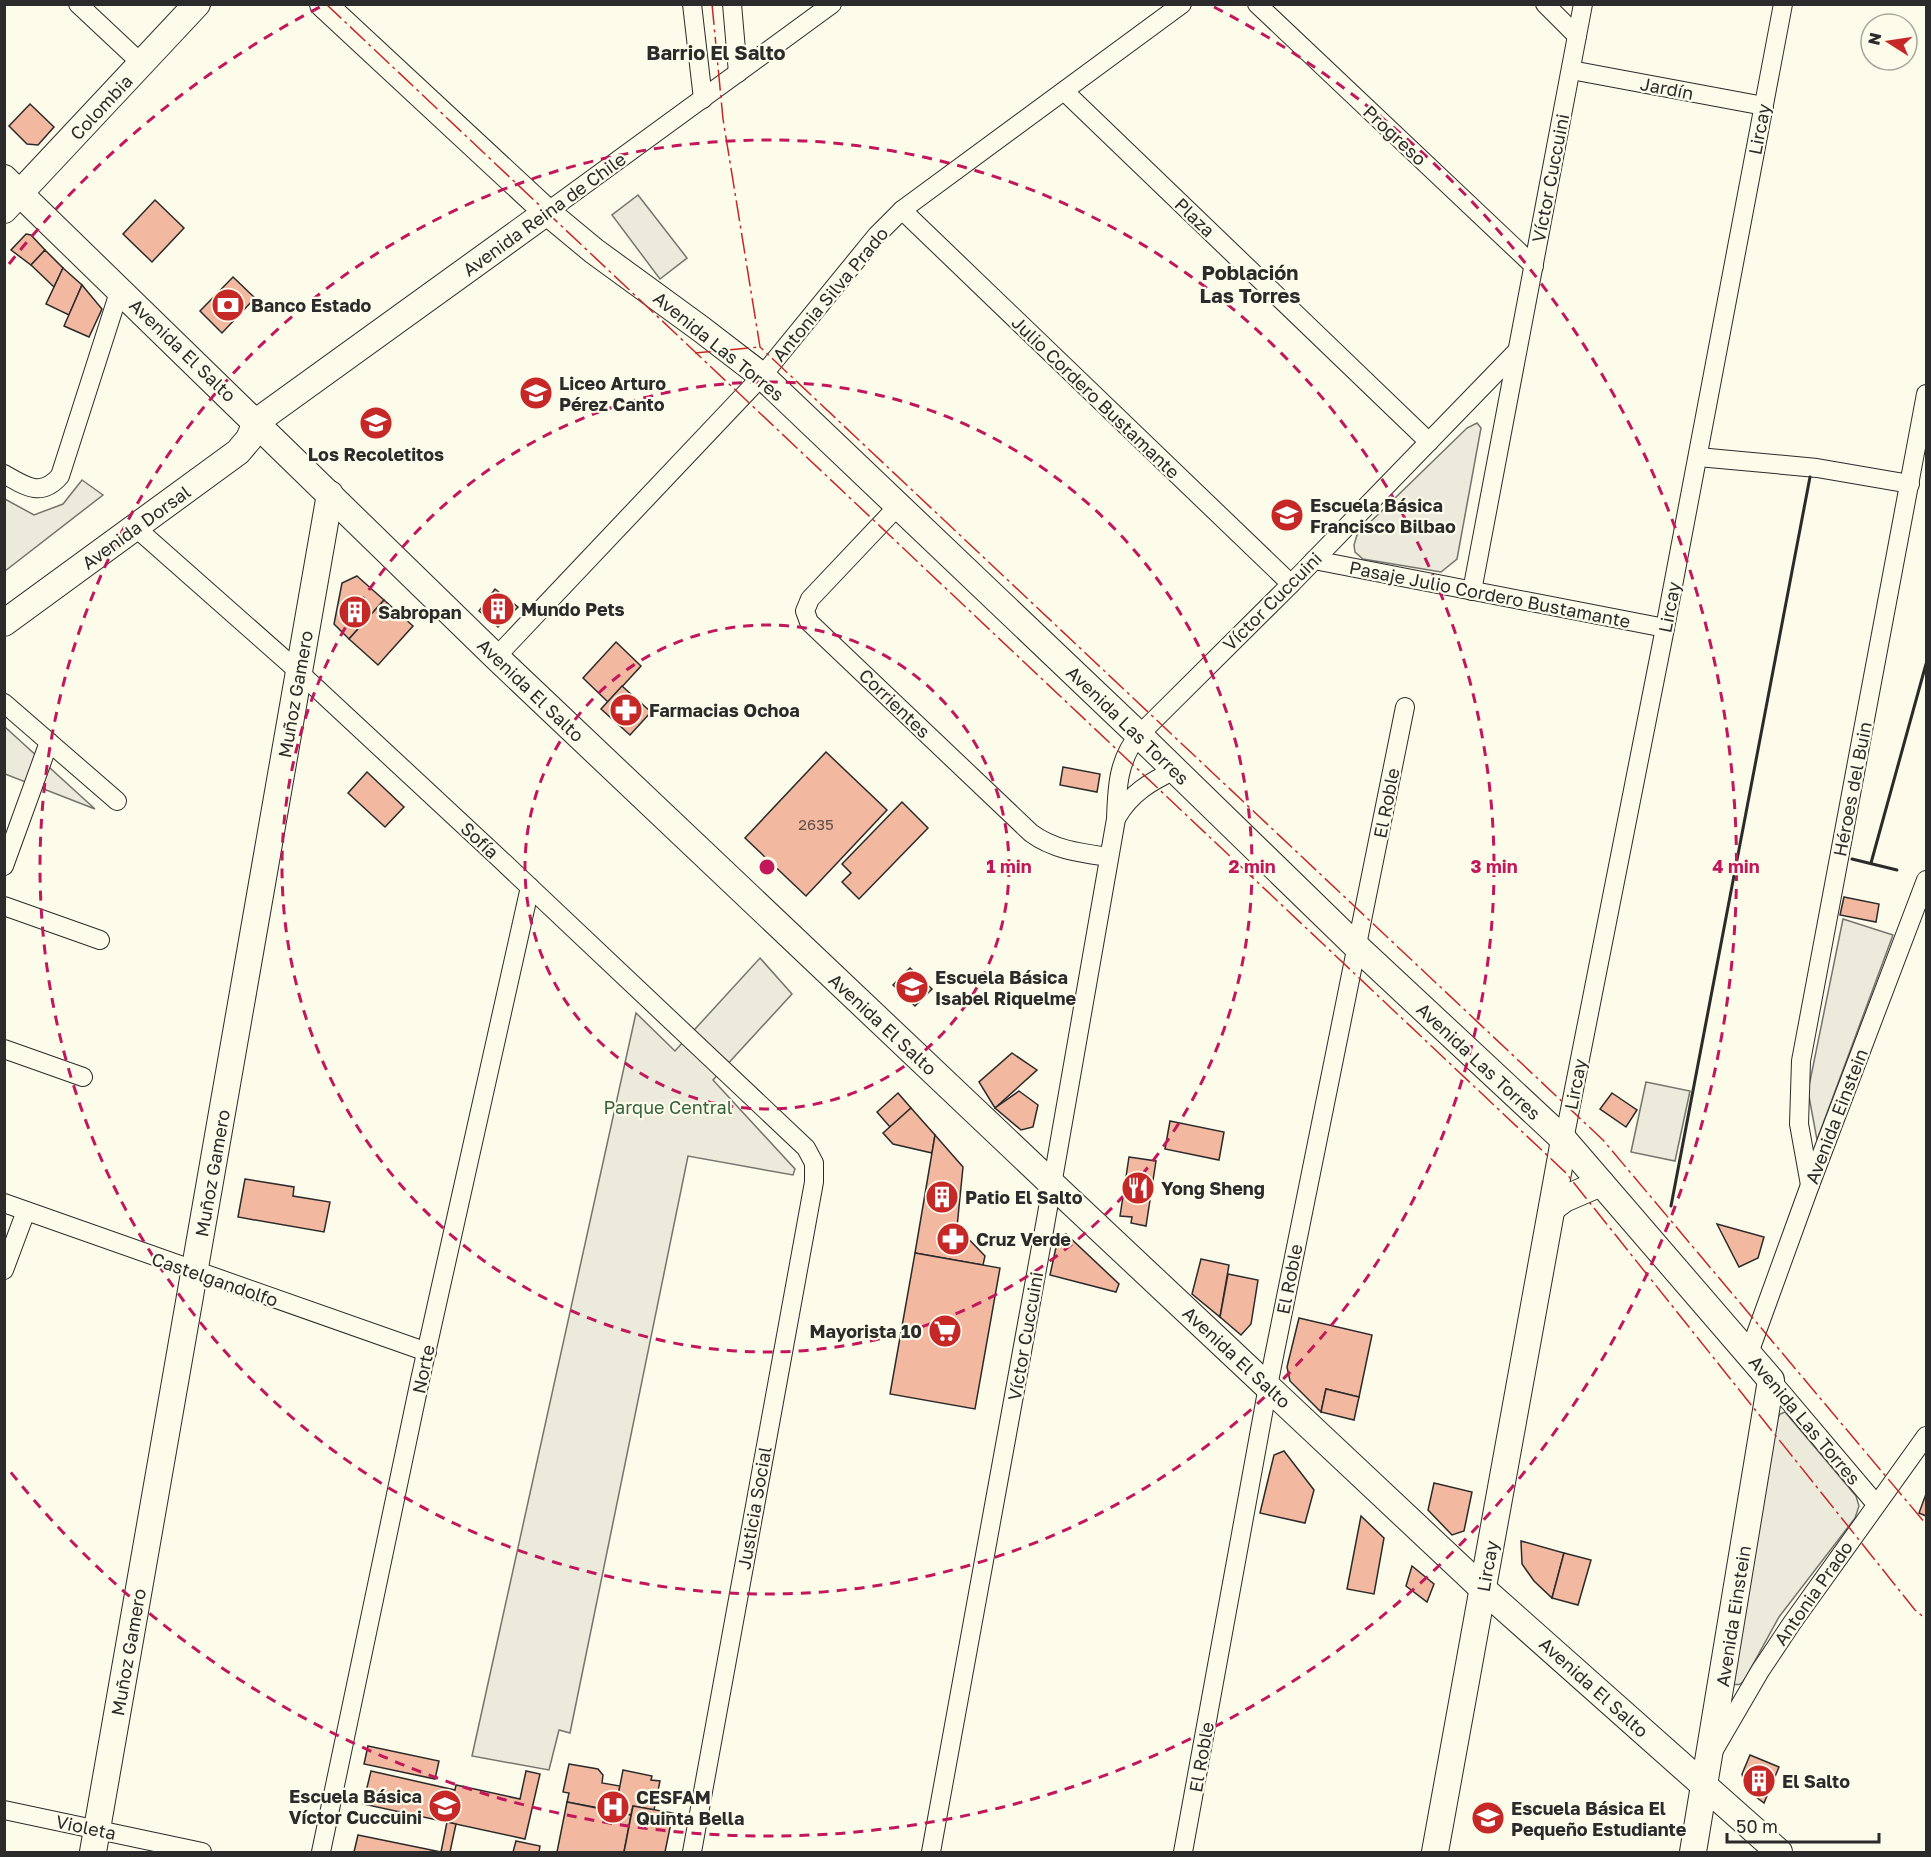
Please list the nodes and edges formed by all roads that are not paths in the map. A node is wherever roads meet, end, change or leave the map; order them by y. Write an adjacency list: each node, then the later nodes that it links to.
1 (78, 4): 13 (street)
2 (197, 4): 13 (street, Colombia)
3 (323, 4): 21 (street, Avenida Las Torres)
4 (692, 4): 17 (street)
5 (732, 4): 15 (street)
6 (832, 4): 15 (street, Avenida Reina de Chile)
7 (1182, 4): 16 (street, Antonia Silva Prado)
8 (1257, 4): 22 (street, Progreso)
9 (1545, 4): 12 (street)
10 (1584, 4): 12 (street, Víctor Cuccuini)
11 (1783, 4): 18 (street, Lircay)
12 (1578, 36): 14 (street, Víctor Cuccuini)
13 (142, 64): 19 (street, Colombia)
14 (1571, 70): 18 (street, Jardín); 22 (street, Víctor Cuccuini)
15 (738, 73): 17 (street, Avenida Reina de Chile)
16 (1064, 91): 20 (street, Antonia Silva Prado); 28 (street, Plaza)
17 (703, 99): 21 (street, Avenida Reina de Chile)
18 (1764, 106): 29 (street, Lircay)
19 (10, 194): 23 (street, Avenida El Salto)
20 (902, 210): 25 (street, Antonia Silva Prado); 36 (street, Julio Cordero Bustamante)
21 (547, 212): 25 (street, Avenida Las Torres); 27 (street, Avenida Reina de Chile)
22 (1534, 266): 24 (street, Víctor Cuccuini)
23 (120, 289): 27 (street, Avenida El Salto); 30 (street)
24 (1517, 351): 28 (street, Víctor Cuccuini); 37 (street, Víctor Cuccuini)
25 (762, 376): 33 (street, Avenida Las Torres); 40 (street, Antonia Silva Prado)
26 (1926, 394): 31 (street, Héroes del Buin)
27 (256, 422): 32 (street, Avenida El Salto); 34 (street, Avenida Dorsal)
28 (1429, 442): 35 (street, Víctor Cuccuini)
29 (1698, 457): 31 (street); 39 (street, Lircay)
30 (4, 474)
31 (1910, 484): 62 (street, Héroes del Buin)
32 (330, 494): 40 (street, Avenida El Salto); 41 (street, Muñoz Gamero)
33 (898, 506): 44 (street, Avenida Las Torres); 49 (street, Corrientes)
34 (135, 527): 38 (street, Avenida Dorsal); 41 (street, Sofía)
35 (1314, 560): 36 (street, Víctor Cuccuini); 37 (street, Pasaje Julio Cordero Bustamante)
36 (1291, 584): 44 (street, Víctor Cuccuini)
37 (1472, 591): 39 (street, Pasaje Julio Cordero Bustamante)
38 (4, 623)
39 (1665, 628): 58 (street, Lircay)
40 (496, 657): 61 (street, Avenida El Salto)
41 (299, 672): 52 (street, Sofía); 67 (street, Muñoz Gamero)
42 (4, 703): 45 (street)
43 (1405, 707): 55 (street, El Roble)
44 (1139, 735): 46 (street, Avenida Las Torres); 48 (street, Víctor Cuccuini)
45 (49, 742): 47 (street); 50 (street)
46 (1175, 770): 48 (street, Víctor Cuccuini); 55 (street, Avenida Las Torres)
47 (117, 801)
48 (1116, 819): 49 (street, Víctor Cuccuini)
49 (1109, 857): 61 (street, Víctor Cuccuini)
50 (4, 866)
51 (1926, 880): 62 (street, Avenida Einstein)
52 (530, 887): 59 (street, Sofía); 68 (street, Norte)
53 (4, 906): 54 (street)
54 (100, 940)
55 (1357, 946): 58 (street, Avenida Las Torres); 71 (street, El Roble)
56 (4, 1049): 57 (street)
57 (82, 1077)
58 (1564, 1140): 60 (street, Avenida Las Torres); 64 (street, Lircay)
59 (814, 1163): 81 (street, Justicia Social)
60 (1600, 1183): 64 (street); 69 (street, Avenida Las Torres)
61 (1052, 1184): 71 (street, Avenida El Salto); 82 (street, Víctor Cuccuini)
62 (1810, 1185): 69 (street, Avenida Einstein)
63 (4, 1203): 65 (street, Castelgandolfo)
64 (1552, 1208): 74 (street, Lircay)
65 (26, 1211): 66 (street); 67 (street, Castelgandolfo)
66 (4, 1270)
67 (195, 1272): 68 (street, Castelgandolfo); 78 (street, Muñoz Gamero)
68 (427, 1352): 80 (street, Norte)
69 (1749, 1353): 70 (street, Avenida Las Torres)
70 (1771, 1380): 73 (street, Avenida Las Torres); 75 (street, Avenida Einstein)
71 (1268, 1386): 74 (street, Avenida El Salto); 83 (street, El Roble)
72 (1926, 1436): 73 (street, Antonia Prado)
73 (1876, 1504): 75 (street, Antonia Prado)
74 (1483, 1588): 76 (street, Avenida El Salto); 84 (street, Lircay)
75 (1710, 1757): 76 (street, Avenida Einstein)
76 (1705, 1786): 85 (street, Avenida Einstein); 86 (street, Avenida El Salto)
77 (4, 1810): 78 (street, Violeta)
78 (95, 1841): 79 (street, Violeta)
79 (202, 1852)
80 (321, 1852)
81 (692, 1852)
82 (931, 1852)
83 (1183, 1852)
84 (1435, 1852)
85 (1693, 1852)
86 (1779, 1852)

